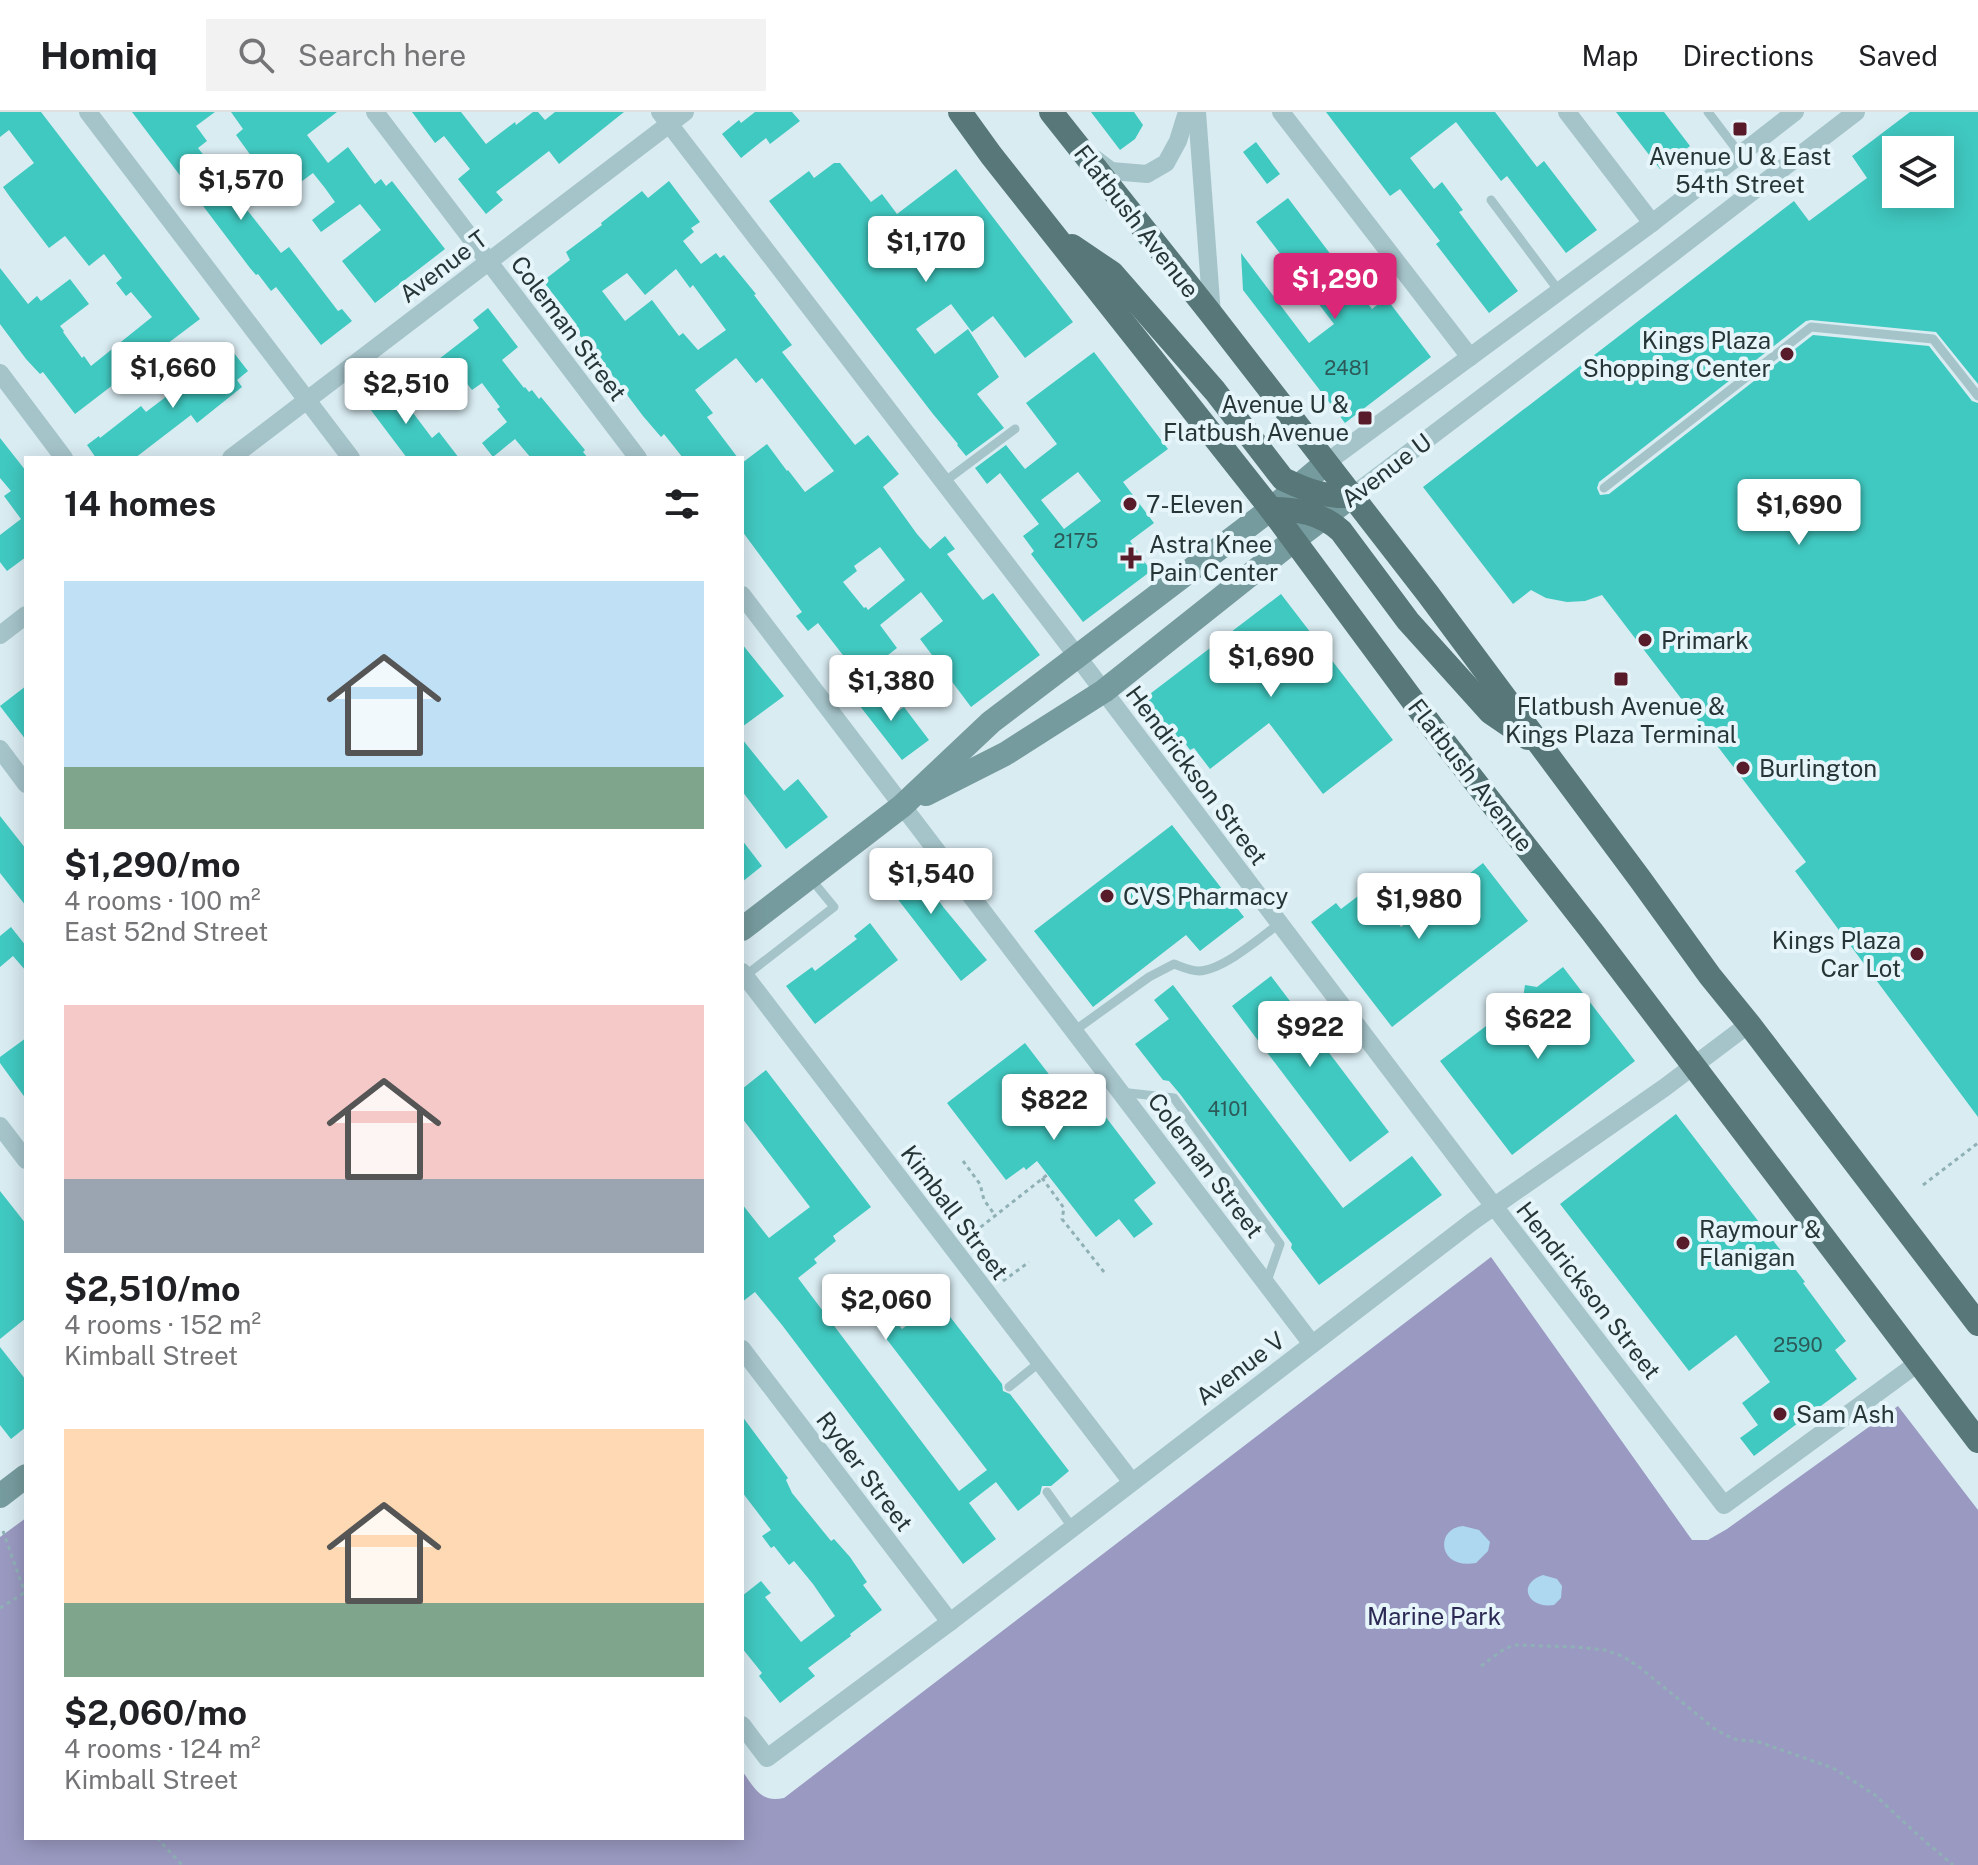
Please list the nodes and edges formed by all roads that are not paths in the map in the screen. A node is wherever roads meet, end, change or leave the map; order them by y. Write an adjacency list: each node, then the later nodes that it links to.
1 (88, 112): 25 (street)
2 (375, 112): 19 (street, Coleman Street)
3 (685, 112): 13 (street, Avenue T)
4 (960, 112): 18 (main road, Flatbush Avenue)
5 (1051, 112): 14 (main road, Flatbush Avenue)
6 (1187, 112): 14 (street)
7 (1197, 112): 21 (street)
8 (1281, 112): 22 (street)
9 (1567, 112): 17 (street)
10 (1708, 112): 15 (lane)
11 (1795, 112): 15 (street, Avenue U)
12 (1856, 112): 35 (street, Avenue U)
13 (665, 118): 19 (street, Avenue T); 32 (street, Hendrickson Street)
14 (1078, 146): 21 (main road, Flatbush Avenue)
15 (1740, 154): 17 (street, Avenue U)
16 (1491, 200): 20 (lane)
17 (1652, 223): 20 (street, Avenue U)
18 (1054, 234): 33 (main road); 36 (main road, Flatbush Avenue)
19 (489, 262): 25 (street, Avenue T); 30 (street, Coleman Street)
20 (1559, 291): 22 (street, Avenue U)
21 (1212, 315): 31 (main road, Flatbush Avenue)
22 (1470, 357): 31 (street, Avenue U)
23 (0, 373): 27 (street)
24 (1978, 396): 34 (lane)
25 (307, 400): 28 (street, Avenue T); 29 (street)
26 (1015, 429): 32 (lane)
27 (62, 456)
28 (234, 456)
29 (349, 456)
30 (636, 456)
31 (1326, 463): 33 (main road, Avenue U); 35 (main road, Flatbush Avenue)
32 (944, 482): 42 (street, Hendrickson Street)
33 (1298, 486): 35 (main road); 36 (main road, Avenue U)
34 (1604, 488)
35 (1352, 496): 37 (main road, Avenue U); 45 (main road, Flatbush Avenue)
36 (1271, 509): 37 (main road); 38 (main road, Flatbush Avenue); 42 (main road, Avenue U)
37 (1323, 518): 38 (main road, Avenue U); 45 (main road)
38 (1294, 540): 43 (main road, Avenue U); 54 (main road, Flatbush Avenue)
39 (744, 598): 47 (street, Coleman Street)
40 (24, 617): 41 (street)
41 (0, 635)
42 (1077, 656): 43 (street, Hendrickson Street); 47 (main road, Avenue U)
43 (1104, 691): 47 (main road, Avenue U); 49 (street, Hendrickson Street)
44 (0, 749): 46 (street)
45 (1543, 749): 52 (main road, Flatbush Avenue)
46 (24, 781)
47 (902, 806): 48 (main road, Avenue U); 53 (street, Coleman Street)
48 (810, 877): 50 (main road, Avenue U); 51 (lane)
49 (1280, 923): 53 (lane); 58 (street, Hendrickson Street)
50 (744, 927)
51 (744, 974): 63 (street, Kimball Street)
52 (1749, 1024): 54 (street, Avenue V); 60 (main road, Flatbush Avenue)
53 (1074, 1031): 55 (street, Coleman Street)
54 (1692, 1066): 58 (street, Avenue V); 64 (main road, Flatbush Avenue)
55 (1120, 1092): 59 (street, Coleman Street); 59 (lane)
56 (0, 1126): 57 (street)
57 (24, 1157)
58 (1493, 1205): 61 (street, Avenue V); 64 (street, Hendrickson Street)
59 (1266, 1284): 61 (street, Coleman Street)
60 (1978, 1324)
61 (1312, 1344): 68 (street, Avenue V)
62 (744, 1352): 72 (street, Ryder Street)
63 (1040, 1362): 65 (lane); 68 (street, Kimball Street)
64 (1918, 1363): 66 (main road, Flatbush Avenue)
65 (1009, 1387)
66 (1978, 1441)
67 (24, 1478): 70 (main road)
68 (1131, 1481): 71 (street, Avenue V)
69 (1047, 1492): 71 (lane)
70 (0, 1496)
71 (1072, 1527): 72 (street, Avenue V)
72 (950, 1622): 73 (street, Avenue V)
73 (744, 1728)

